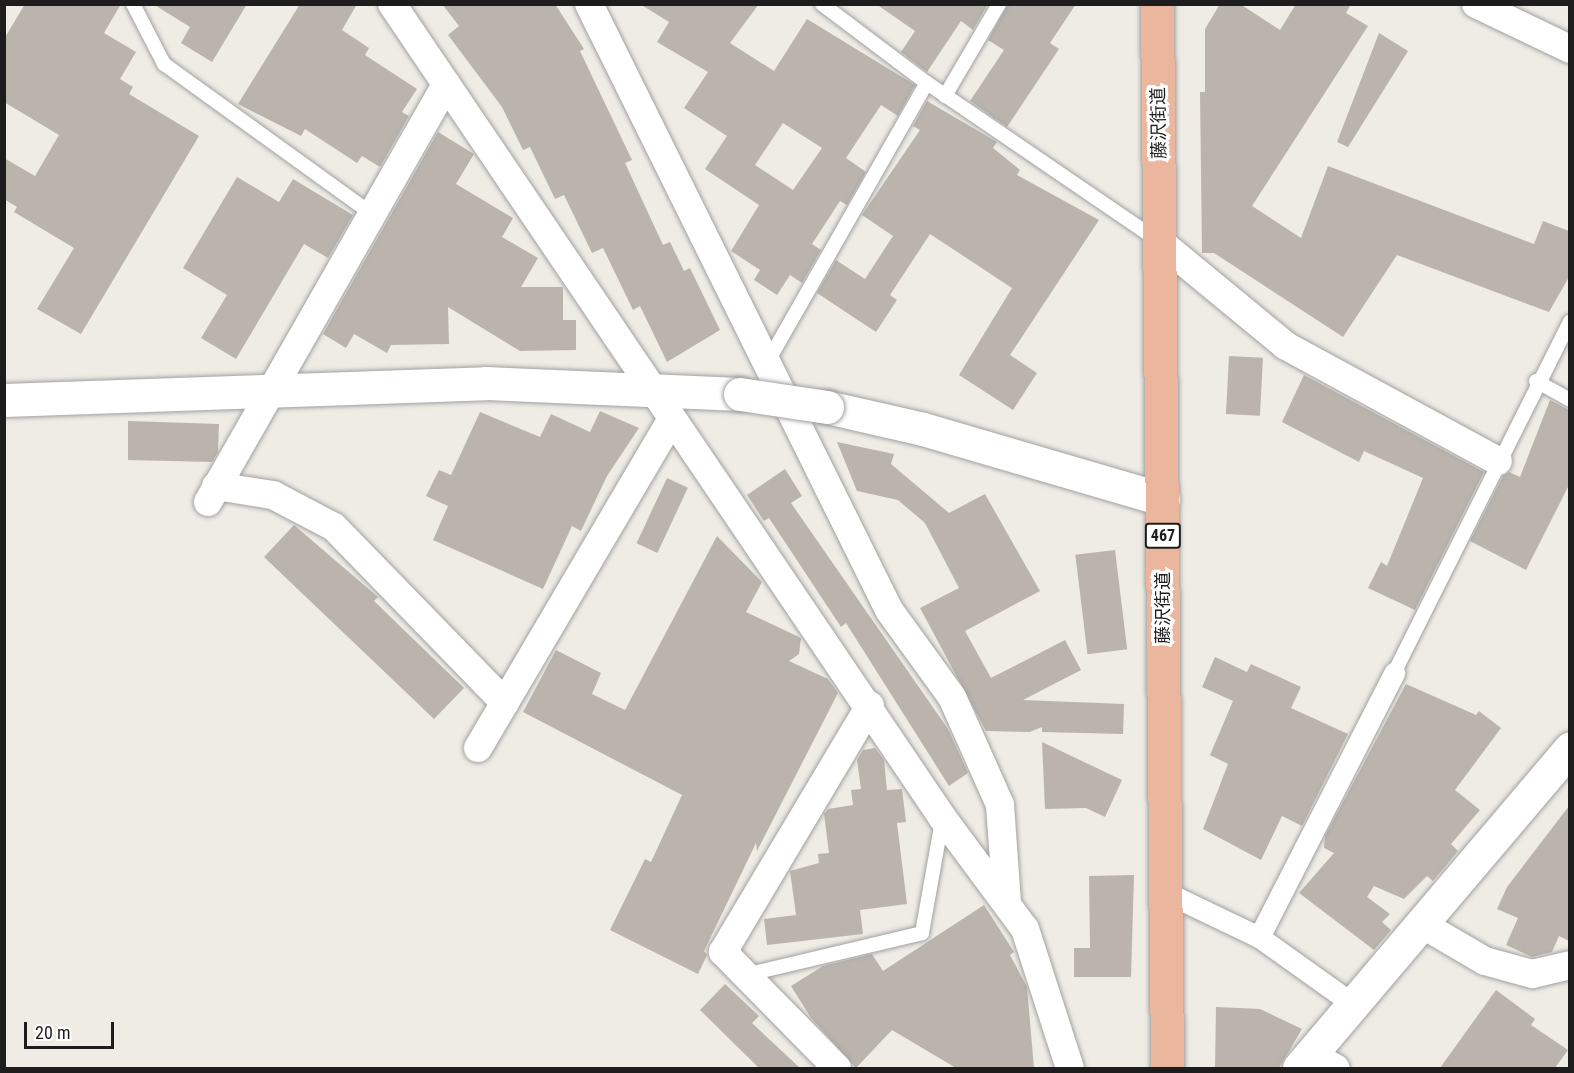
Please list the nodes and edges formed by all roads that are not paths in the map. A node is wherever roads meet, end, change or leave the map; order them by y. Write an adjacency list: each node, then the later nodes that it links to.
1 (133, 4): 12 (lane)
2 (392, 4): 10 (street)
3 (589, 4): 15 (street)
4 (822, 4): 9 (lane)
5 (999, 4): 11 (lane)
6 (1157, 4): 13 (highway, 藤沢街道 / 467)
7 (1476, 4): 8 (street)
8 (1569, 49)
9 (927, 83): 11 (lane); 15 (lane)
10 (446, 84): 12 (street); 17 (street)
11 (945, 96): 13 (lane)
12 (369, 212): 18 (street)
13 (1160, 242): 22 (street); 23 (highway, 藤沢街道 / 467)
14 (1569, 322): 16 (lane)
15 (765, 366): 31 (street)
16 (1536, 381): 20 (lane); 22 (lane)
17 (654, 387): 18 (street); 21 (street); 23 (street, bridge)
18 (269, 390): 19 (street); 25 (street)
19 (4, 400)
20 (1569, 400)
21 (672, 419): 25 (street); 26 (street)
22 (1498, 461): 24 (lane)
23 (1162, 499): 30 (highway, 藤沢街道 / 467)
24 (1394, 673): 33 (street)
25 (505, 703): 27 (street)
26 (870, 705): 29 (street); 35 (street)
27 (478, 748)
28 (1569, 748): 32 (street)
29 (942, 817): 31 (street); 35 (lane)
30 (1165, 892): 33 (street); 40 (highway, 藤沢街道 / 467)
31 (1007, 902): 39 (street)
32 (1425, 926): 34 (street); 36 (street)
33 (1259, 937): 36 (street)
34 (1569, 965)
35 (743, 976): 38 (street)
36 (1350, 1002): 37 (street)
37 (1314, 1064)
38 (837, 1068)
39 (1070, 1068)
40 (1167, 1068)

